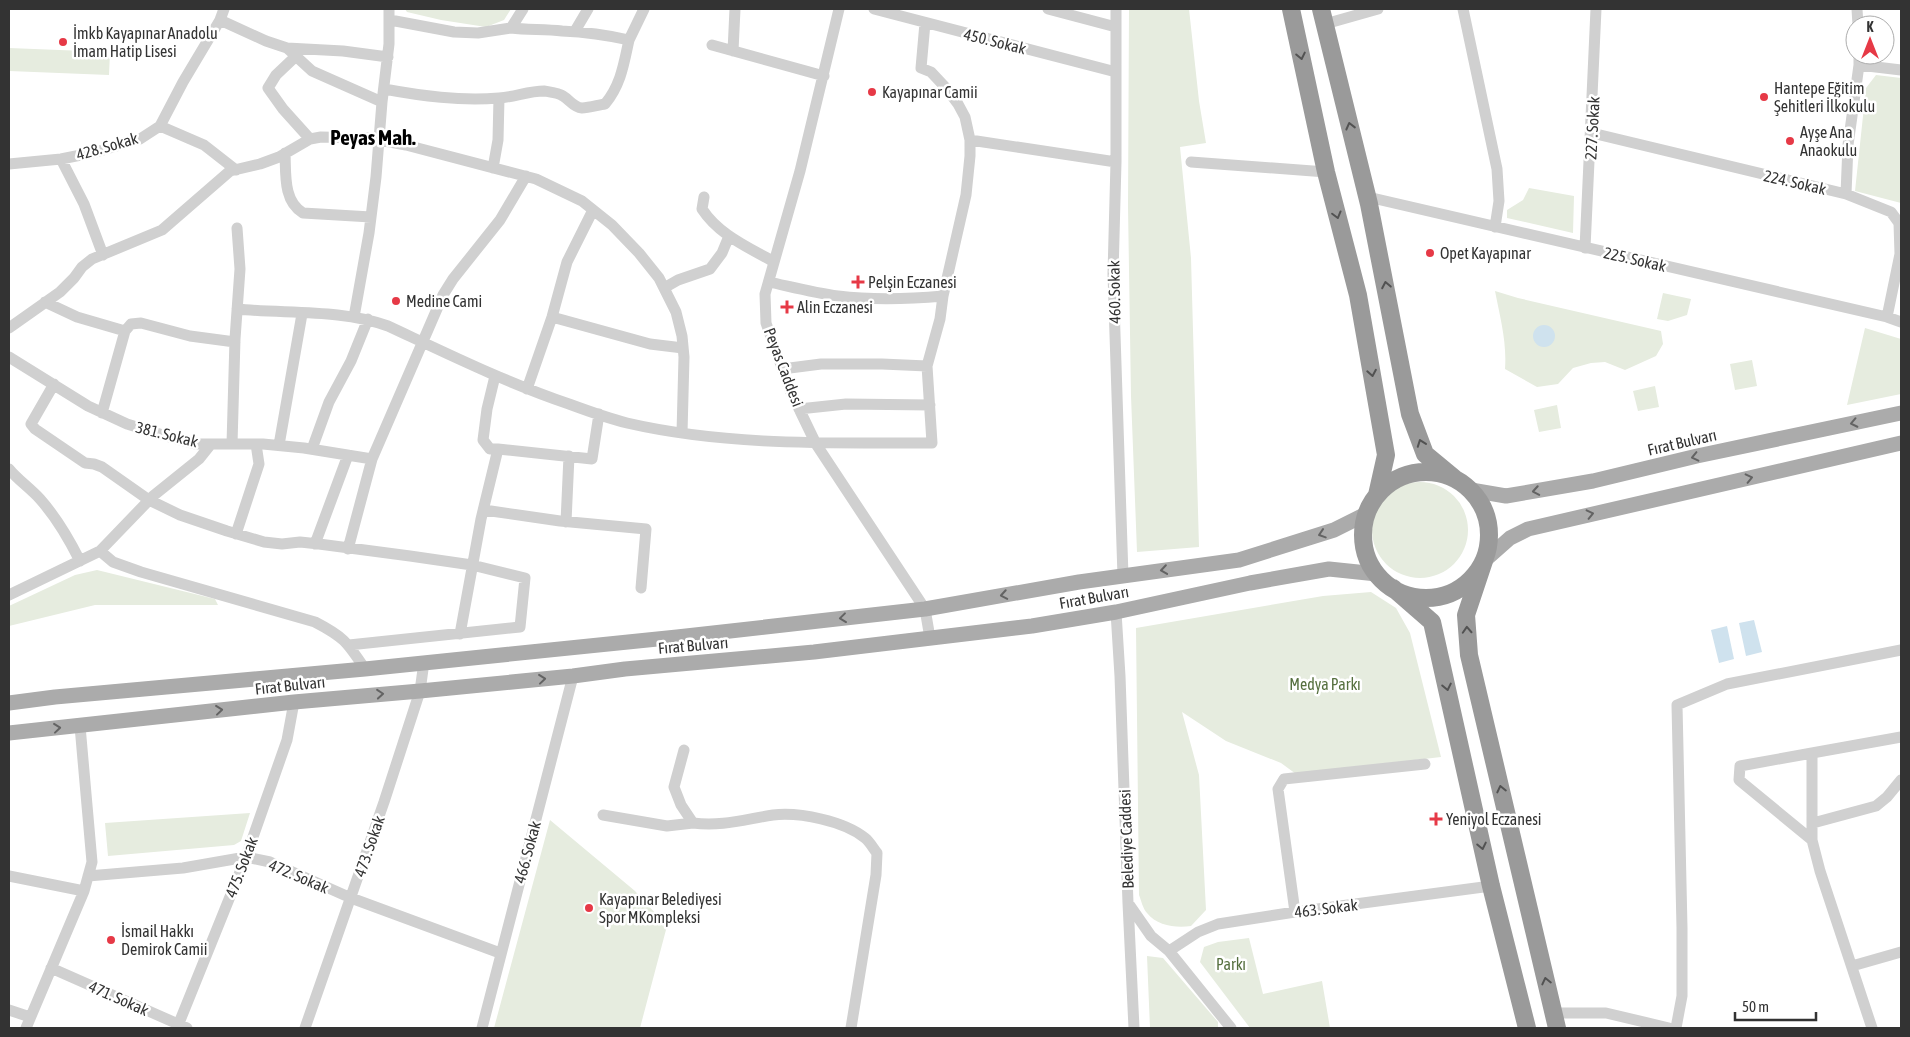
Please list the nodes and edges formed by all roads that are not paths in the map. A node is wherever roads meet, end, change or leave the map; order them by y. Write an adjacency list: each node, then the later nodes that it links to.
1 (523, 9): 18 (street)
2 (588, 9): 19 (street)
3 (644, 9): 20 (street)
4 (735, 9): 22 (street)
5 (837, 9): 29 (street, Peyas Caddesi)
6 (874, 9): 16 (street, 450. Sokak)
7 (1048, 9): 17 (street)
8 (1116, 9): 17 (street, 460. Sokak)
9 (1291, 9): 45 (highway, one-way to 45)
10 (1378, 9): 15 (street)
11 (1463, 9): 52 (street)
12 (1596, 9): 34 (street, 227. Sokak)
13 (222, 14): 23 (street); 33 (street)
14 (389, 15): 18 (street); 24 (street)
15 (1323, 16): 49 (highway, one-way to 15)
16 (924, 23): 28 (street, 450. Sokak); 37 (street)
17 (1116, 27): 28 (street, 460. Sokak)
18 (511, 28): 19 (street)
19 (575, 31): 20 (street)
20 (629, 40): 31 (street)
21 (712, 45): 22 (street)
22 (733, 51): 29 (street)
23 (291, 52): 24 (street); 32 (street); 35 (street)
24 (388, 57): 30 (street)
25 (1858, 65): 47 (street)
26 (1880, 65): 27 (street)
27 (1901, 70)
28 (1116, 72): 40 (street, 460. Sokak)
29 (824, 76): 57 (street, Peyas Caddesi)
30 (384, 89): 31 (street); 32 (street)
31 (499, 98): 43 (street)
32 (382, 102): 36 (street)
33 (160, 126): 39 (street, 428. Sokak); 44 (street)
34 (1592, 133): 47 (street, 224. Sokak); 55 (street, 227. Sokak)
35 (310, 139): 36 (street); 38 (street)
36 (379, 140): 43 (street); 51 (street)
37 (970, 140): 40 (street); 60 (street)
38 (285, 153): 44 (street); 51 (street)
39 (61, 159): 42 (street, 428. Sokak); 56 (street)
40 (1116, 162): 113 (street, 460. Sokak)
41 (1191, 162): 45 (street)
42 (9, 164)
43 (493, 168): 46 (street)
44 (236, 170): 56 (street)
45 (1326, 172): 100 (highway, one-way to 100)
46 (526, 176): 50 (street); 72 (street)
47 (1846, 194): 66 (street, 224. Sokak)
48 (704, 197): 54 (street)
49 (1368, 197): 52 (street, 225. Sokak); 98 (highway, one-way to 49)
50 (593, 210): 59 (street); 65 (street)
51 (371, 217): 64 (street)
52 (1495, 226): 55 (street, 225. Sokak)
53 (237, 228): 62 (street)
54 (729, 236): 57 (street); 59 (street)
55 (1586, 248): 66 (street, 225. Sokak)
56 (103, 255): 61 (street)
57 (774, 262): 58 (street, Peyas Caddesi)
58 (769, 282): 60 (street); 76 (street, Peyas Caddesi)
59 (664, 288): 73 (street)
60 (943, 296): 75 (street)
61 (45, 302): 69 (street); 70 (street)
62 (237, 309): 63 (street); 71 (street)
63 (302, 314): 64 (street); 91 (street)
64 (354, 317): 67 (street)
65 (552, 317): 73 (street); 79 (street)
66 (1887, 317): 68 (street, 225. Sokak)
67 (368, 319): 72 (street); 92 (street)
68 (1901, 322)
69 (9, 328)
70 (125, 331): 71 (street); 82 (street)
71 (235, 342): 88 (street)
72 (423, 342): 77 (street); 96 (street)
73 (683, 348): 85 (street)
74 (9, 357): 78 (street, 381. Sokak)
75 (927, 366): 76 (street); 80 (street)
76 (782, 369): 81 (street, Peyas Caddesi)
77 (495, 376): 79 (street); 93 (street)
78 (54, 384): 82 (street, 381. Sokak); 101 (street)
79 (526, 390): 84 (street)
80 (930, 405): 81 (street); 90 (street)
81 (799, 409): 90 (street, Peyas Caddesi)
82 (102, 413): 87 (street, 381. Sokak)
83 (1901, 413): 99 (main road, Fırat Bulvarı, one-way to 99)
84 (599, 414): 85 (street); 95 (street)
85 (682, 433): 90 (street)
86 (1901, 443): 110 (main road, one-way to 86)
87 (211, 444): 88 (street, 381. Sokak); 101 (street)
88 (232, 444): 89 (street, 381. Sokak)
89 (256, 444): 91 (street, 381. Sokak); 105 (street)
90 (816, 444): 117 (street, Peyas Caddesi)
91 (279, 445): 92 (street, 381. Sokak)
92 (312, 449): 94 (street, 381. Sokak)
93 (498, 449): 95 (street); 102 (street)
94 (348, 455): 96 (street, 381. Sokak); 106 (street)
95 (570, 456): 104 (street)
96 (372, 459): 107 (street)
97 (9, 470): 109 (street)
98 (1454, 478): 99 (highway); 100 (highway)
99 (1471, 490): 110 (highway)
100 (1377, 495): 103 (highway)
101 (149, 500): 105 (street); 108 (street)
102 (484, 510): 104 (street); 111 (street)
103 (1366, 514): 112 (highway); 113 (main road, Fırat Bulvarı, one-way to 113)
104 (566, 522): 114 (street)
105 (236, 534): 106 (street)
106 (315, 544): 107 (street)
107 (348, 549): 111 (street)
108 (100, 551): 109 (street); 121 (street)
109 (80, 561): 116 (street)
110 (1484, 561): 115 (highway); 154 (highway, one-way to 110)
111 (472, 565): 119 (street); 119 (street)
112 (1377, 574): 115 (highway); 118 (main road, Fırat Bulvarı)
113 (1124, 576): 117 (main road, Fırat Bulvarı, one-way to 117)
114 (641, 588)
115 (1393, 588): 143 (highway, one-way to 143)
116 (9, 595)
117 (925, 609): 120 (street, Peyas Caddesi); 123 (main road, Fırat Bulvarı, one-way to 123)
118 (1116, 612): 120 (main road, Fırat Bulvarı); 146 (street, Belediye Caddesi)
119 (460, 634): 121 (street)
120 (930, 638): 125 (main road, Fırat Bulvarı)
121 (349, 645): 124 (street)
122 (1901, 650): 164 (street)
123 (424, 662): 124 (main road, Fırat Bulvarı); 126 (street, 473. Sokak)
124 (365, 669): 128 (main road, Fırat Bulvarı)
125 (574, 676): 126 (main road, Fırat Bulvarı, one-way to 125); 149 (street, 466. Sokak)
126 (420, 691): 127 (main road, Fırat Bulvarı, one-way to 126); 145 (street, 473. Sokak)
127 (294, 702): 129 (main road, Fırat Bulvarı, one-way to 127); 140 (street, 475. Sokak)
128 (9, 703)
129 (80, 726): 130 (main road, Fırat Bulvarı, one-way to 129); 142 (street)
130 (9, 733)
131 (1901, 737): 133 (street)
132 (684, 750): 137 (street)
133 (1812, 754): 138 (street); 139 (street)
134 (1425, 764): 147 (street)
135 (1901, 780): 138 (street)
136 (603, 815): 137 (street)
137 (694, 823): 159 (street)
138 (1813, 823): 139 (street)
139 (1812, 840): 151 (street)
140 (246, 857): 142 (street, 472. Sokak); 145 (street, 472. Sokak); 156 (street, 475. Sokak)
141 (9, 876): 144 (street)
142 (88, 876): 144 (street)
143 (1491, 886): 147 (street, 463. Sokak); 162 (highway)
144 (84, 892): 152 (street)
145 (351, 898): 149 (street, 472. Sokak); 157 (street, 473. Sokak)
146 (1128, 903): 148 (street, Belediye Caddesi); 160 (street)
147 (1295, 912): 148 (street, 463. Sokak)
148 (1169, 951): 161 (street, Belediye Caddesi)
149 (500, 952): 158 (street, 466. Sokak)
150 (1901, 952): 151 (street)
151 (1852, 966): 165 (street)
152 (51, 968): 155 (street); 156 (street, 471. Sokak)
153 (9, 1010): 155 (street)
154 (1556, 1021): 163 (street)
155 (28, 1023)
156 (181, 1027)
157 (305, 1028)
158 (482, 1028)
159 (851, 1028)
160 (1134, 1028)
161 (1231, 1028)
162 (1527, 1028)
163 (1669, 1028)
164 (1676, 1028)
165 (1872, 1028)

